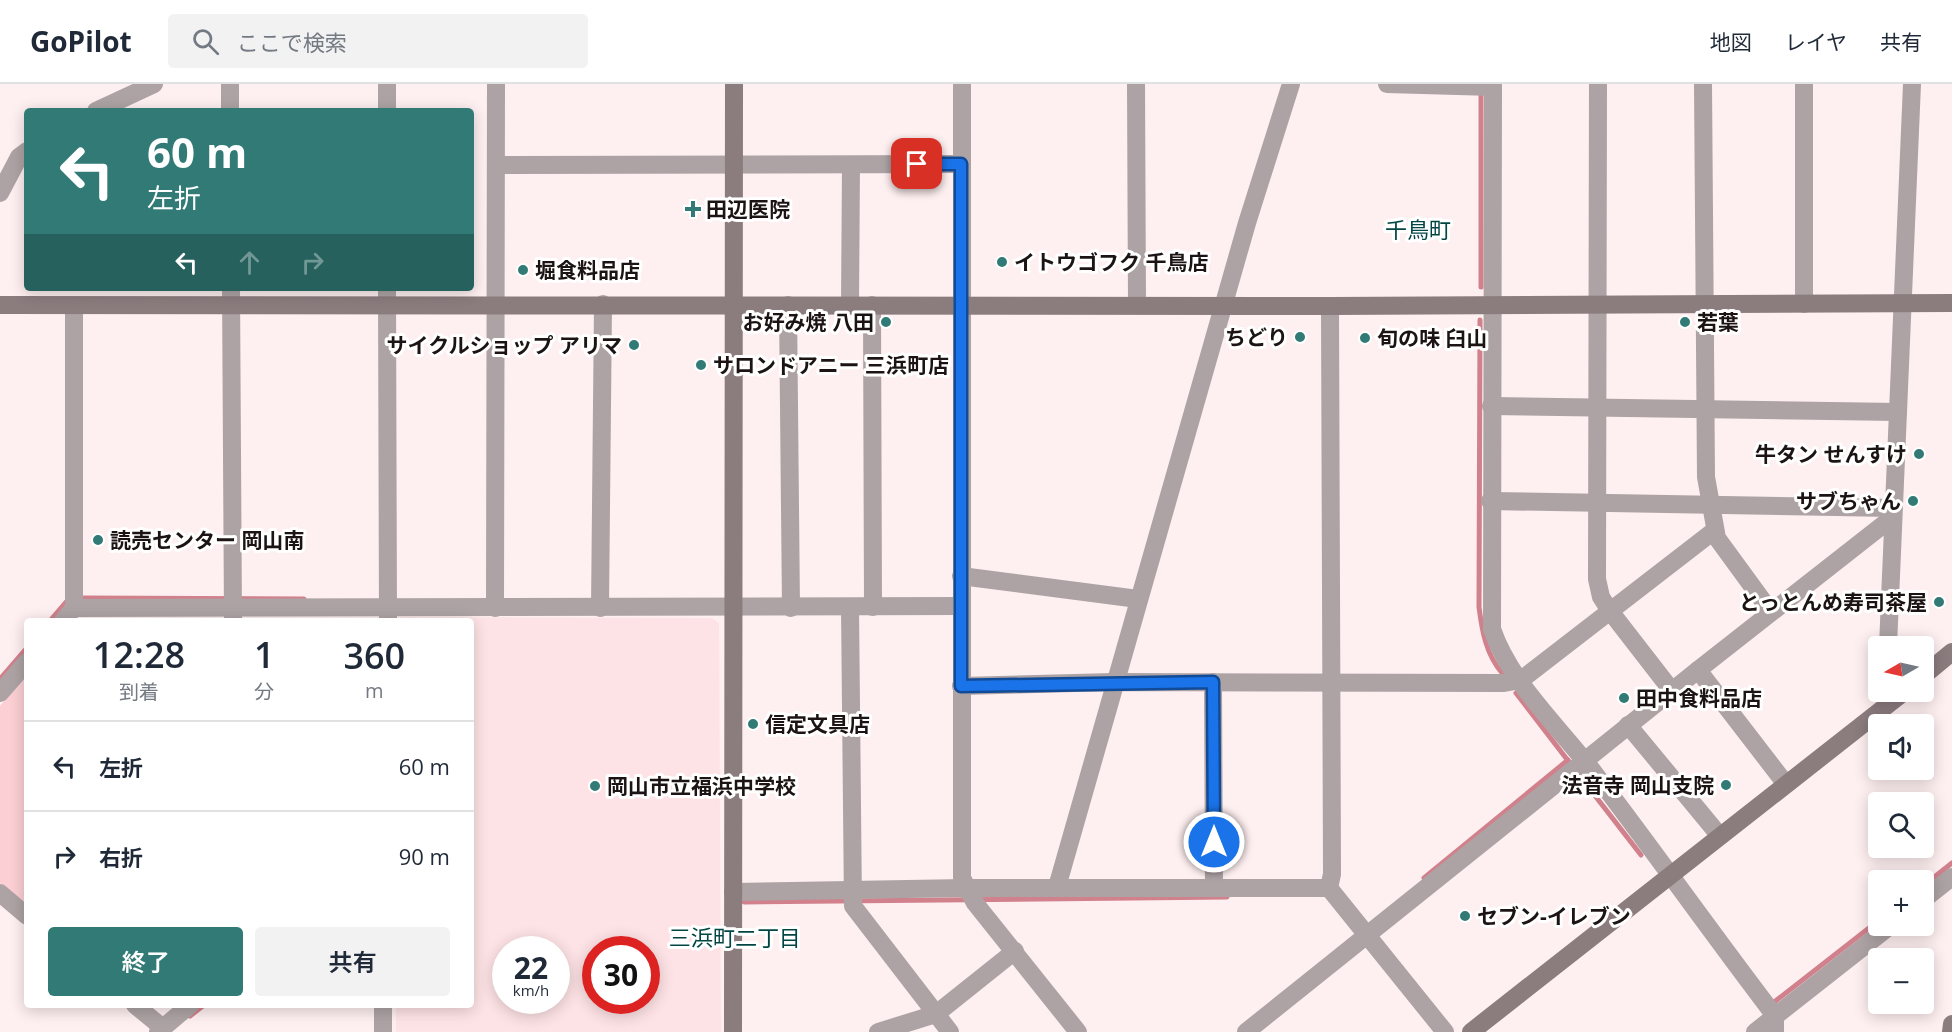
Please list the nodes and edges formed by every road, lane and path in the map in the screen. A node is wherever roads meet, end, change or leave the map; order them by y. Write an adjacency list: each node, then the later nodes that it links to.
1 (154, 84): 15 (street)
2 (230, 84): 16 (street)
3 (387, 84): 17 (street)
4 (496, 84): 20 (street)
5 (734, 84): 21 (street)
6 (963, 84): 19 (street)
7 (1136, 84): 39 (street)
8 (1290, 84): 42 (street)
9 (1387, 84): 14 (street)
10 (1598, 84): 34 (street)
11 (1703, 84): 35 (street)
12 (1804, 84): 36 (street)
13 (1912, 84): 26 (street)
14 (1487, 86): 40 (street)
15 (102, 108)
16 (230, 108)
17 (387, 108)
18 (24, 153): 23 (street)
19 (961, 164): 22 (street); 33 (street)
20 (497, 165): 21 (street); 28 (street)
21 (734, 165): 22 (street); 30 (street)
22 (851, 165): 31 (street)
23 (0, 193)
24 (232, 297): 25 (street); 41 (street); 55 (street)
25 (387, 297): 28 (street); 64 (street)
26 (1903, 303): 27 (street); 36 (street); 47 (street)
27 (1952, 303)
28 (495, 304): 29 (street); 60 (street)
29 (603, 304): 30 (street); 61 (street)
30 (734, 304): 38 (street); 62 (street)
31 (850, 304): 32 (street); 38 (street)
32 (872, 304): 33 (street); 59 (street)
33 (962, 304): 39 (street); 53 (street)
34 (1598, 304): 35 (street); 40 (street); 45 (street)
35 (1704, 304): 36 (street); 46 (street)
36 (1804, 304)
37 (0, 305): 41 (street)
38 (788, 305): 63 (street)
39 (1137, 305): 42 (street)
40 (1492, 305): 43 (street); 44 (street)
41 (74, 306): 57 (street)
42 (1224, 306): 43 (street); 54 (street)
43 (1329, 306): 75 (street)
44 (1491, 406): 45 (street); 48 (street)
45 (1598, 408): 46 (street); 49 (street)
46 (1705, 409): 47 (street); 50 (street)
47 (1898, 412): 51 (street)
48 (1490, 501): 49 (street); 72 (street)
49 (1597, 503): 50 (street); 65 (street)
50 (1709, 505): 51 (street); 52 (street)
51 (1893, 512): 66 (street); 67 (street)
52 (1715, 530): 65 (street); 66 (street)
53 (961, 576): 54 (street); 56 (street)
54 (1138, 598): 73 (street)
55 (233, 606): 57 (street); 64 (street)
56 (961, 606): 59 (street); 76 (street)
57 (71, 607)
58 (850, 607): 59 (street); 63 (street); 93 (street)
59 (873, 607)
60 (495, 608): 61 (street); 64 (street)
61 (600, 608): 62 (street)
62 (734, 608): 63 (street); 90 (street)
63 (791, 608)
64 (382, 611)
65 (1610, 611): 72 (street); 77 (street)
66 (1771, 612): 71 (street)
67 (1888, 636)
68 (1952, 652): 70 (street)
69 (24, 665): 78 (street)
70 (1934, 667)
71 (1698, 670): 77 (street); 82 (street)
72 (1521, 680): 75 (street); 81 (street)
73 (1114, 682): 74 (street); 76 (street); 86 (street)
74 (1213, 682): 75 (street); 87 (street)
75 (1329, 682): 88 (street)
76 (961, 686): 92 (street)
77 (1672, 691): 80 (street)
78 (0, 692)
79 (1888, 702): 82 (street)
80 (1628, 725): 81 (street); 83 (street)
81 (1585, 760): 84 (street); 95 (street)
82 (1785, 783): 83 (street)
83 (1719, 835): 84 (street)
84 (1669, 874): 102 (street); 112 (street)
85 (1952, 877): 89 (street)
86 (1057, 887): 87 (street); 92 (street)
87 (1214, 888): 88 (street)
88 (1329, 888): 95 (street)
89 (1934, 891)
90 (733, 892): 93 (street); 106 (street)
91 (0, 893): 94 (street)
92 (970, 895): 93 (street); 97 (street)
93 (852, 898): 101 (street)
94 (24, 913)
95 (1364, 930): 110 (street); 111 (street)
96 (1878, 936): 102 (street)
97 (1015, 951): 101 (street); 109 (street)
98 (138, 1008): 104 (street)
99 (186, 1008): 104 (street)
100 (383, 1008): 105 (street)
101 (936, 1014): 107 (street); 108 (street)
102 (1775, 1024): 113 (street)
103 (1952, 1024): 114 (street)
104 (160, 1030)
105 (383, 1032)
106 (733, 1032)
107 (878, 1032)
108 (950, 1032)
109 (1078, 1032)
110 (1246, 1032)
111 (1445, 1032)
112 (1471, 1032)
113 (1755, 1032)
114 (1951, 1032)

